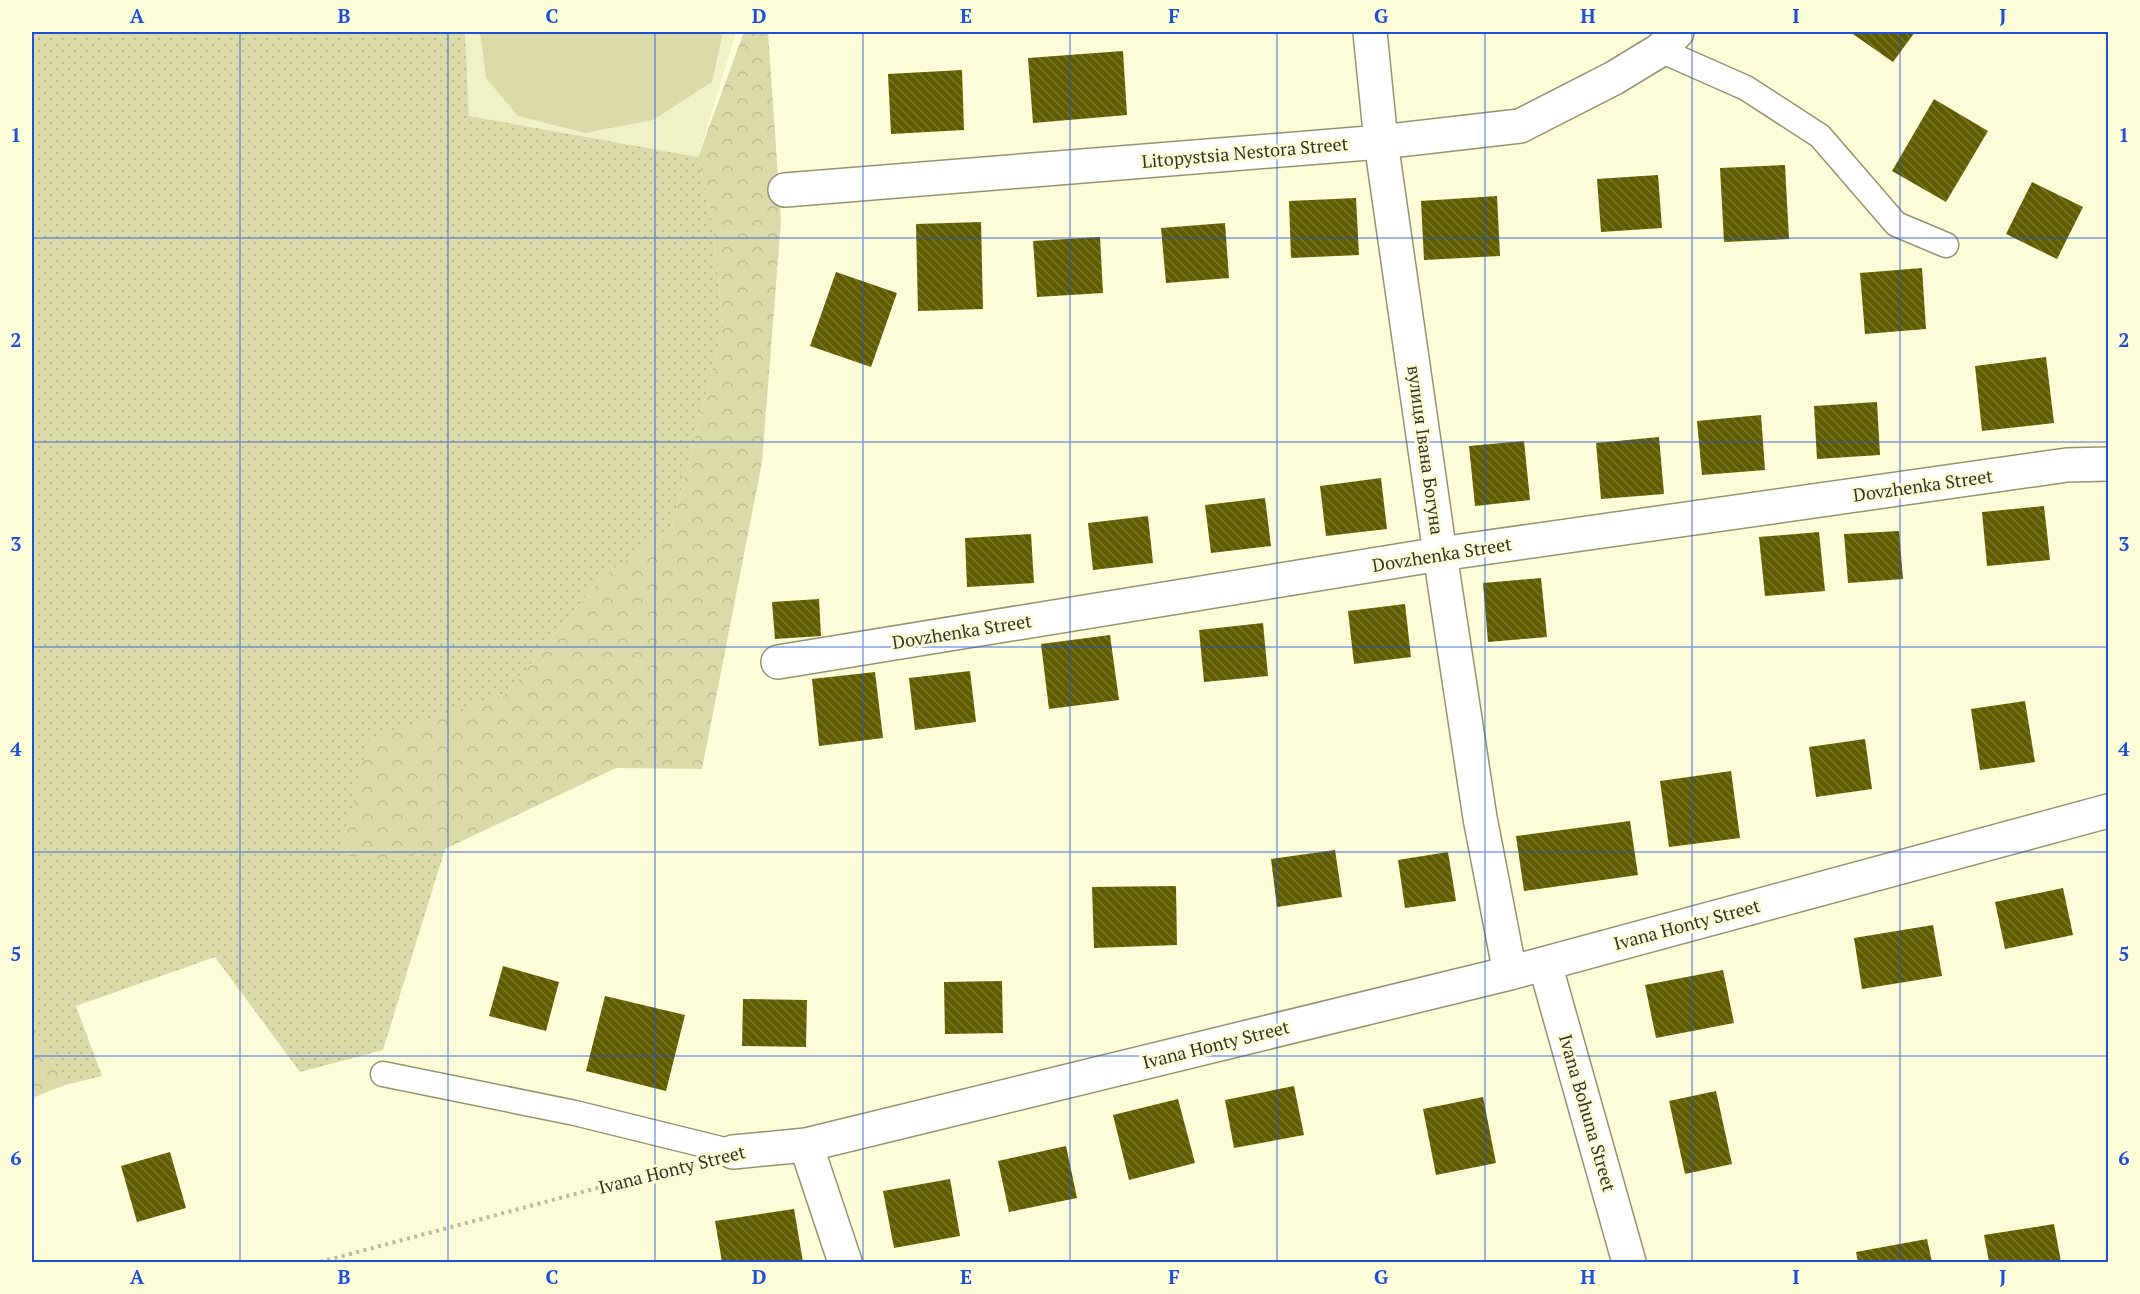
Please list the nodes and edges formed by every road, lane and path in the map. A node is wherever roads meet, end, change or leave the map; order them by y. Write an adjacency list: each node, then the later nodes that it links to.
1 (1370, 32): 3 (street, вулиця Івана Богуна)
2 (1669, 41): 3 (street, Litopystsia Nestora Street); 5 (lane)
3 (1381, 142): 4 (street, Litopystsia Nestora Street); 7 (street, вулиця Івана Богуна)
4 (785, 190)
5 (1946, 245)
6 (2109, 464): 7 (street, Dovzhenka Street)
7 (1440, 554): 8 (street, Dovzhenka Street); 11 (street, вулиця Івана Богуна)
8 (778, 662)
9 (2109, 811): 10 (street, Ivana Honty Street)
10 (1545, 964): 11 (street, Ivana Honty Street); 18 (street, Ivana Bohuna Street)
11 (1510, 973): 13 (street, Ivana Honty Street)
12 (383, 1074): 14 (lane)
13 (806, 1145): 14 (street, Ivana Honty Street); 17 (street)
14 (733, 1152)
15 (675, 1167): 16 (path, Ivana Honty Street)
16 (320, 1263)
17 (845, 1263)
18 (1629, 1263)

